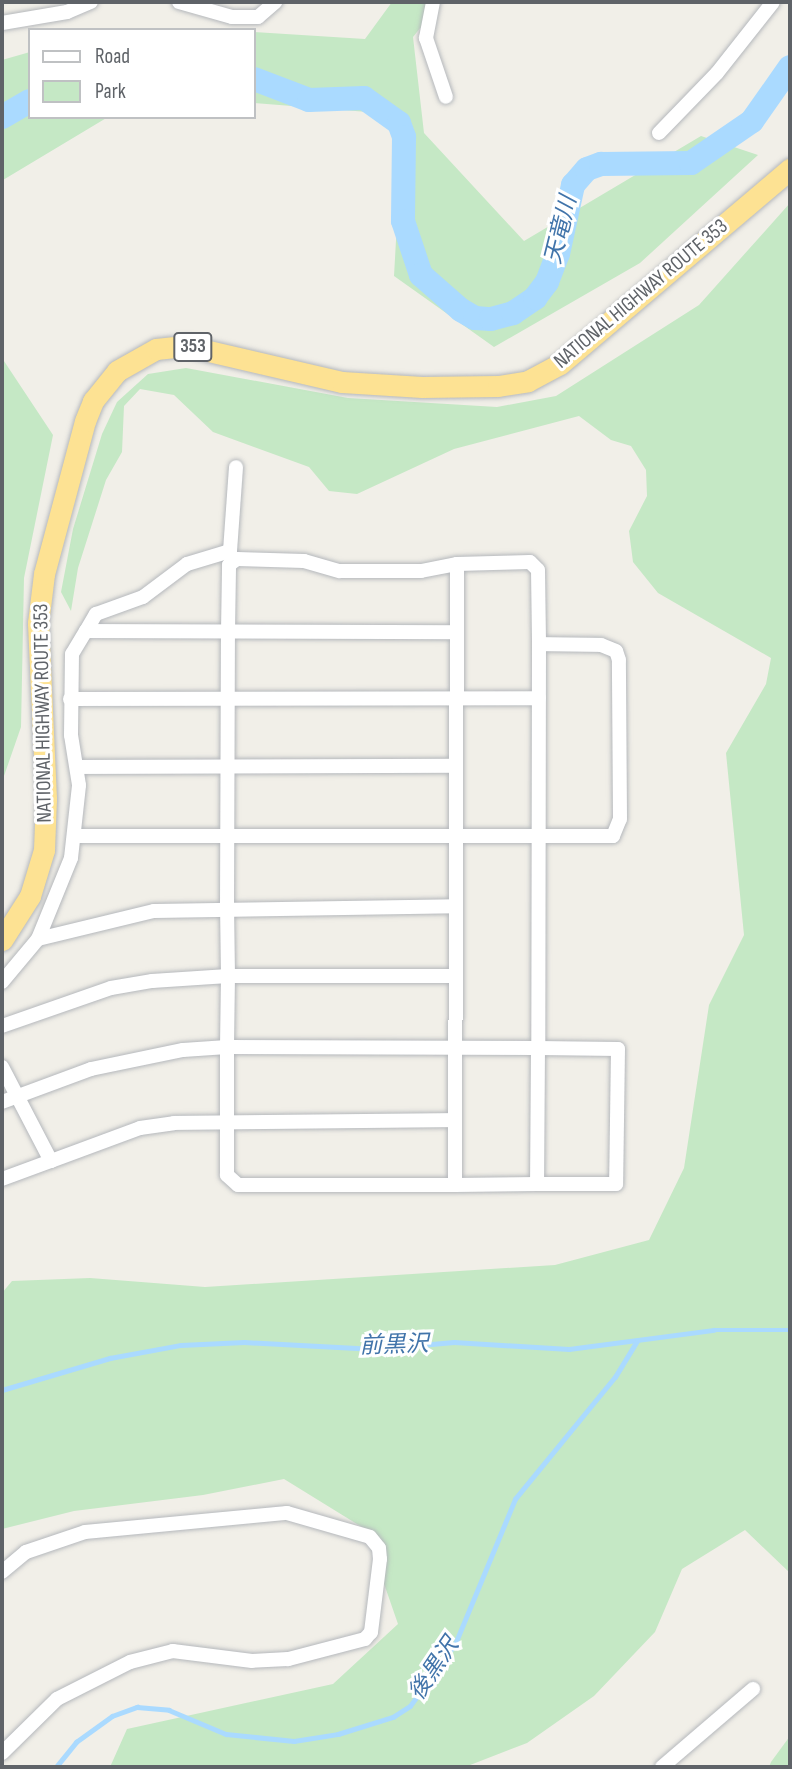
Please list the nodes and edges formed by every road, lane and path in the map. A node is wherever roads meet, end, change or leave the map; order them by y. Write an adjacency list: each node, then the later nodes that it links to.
1 (91, 2): 6 (street)
2 (179, 2): 3 (street)
3 (275, 2)
4 (433, 2): 7 (street)
5 (773, 2): 8 (street)
6 (2, 23)
7 (446, 97)
8 (659, 133)
9 (790, 169): 30 (highway, NATIONAL HIGHWAY ROUTE 353 / 353)
10 (236, 467): 12 (street)
11 (457, 564): 13 (street); 14 (street); 15 (street)
12 (86, 631): 13 (street); 18 (street)
13 (228, 632): 14 (street); 19 (street)
14 (457, 632): 16 (street)
15 (539, 644): 17 (street); 26 (street)
16 (457, 698): 17 (street); 19 (street); 20 (street)
17 (539, 698): 26 (street)
18 (70, 699): 19 (street); 21 (street)
19 (228, 699): 22 (street)
20 (456, 766): 22 (street); 25 (street)
21 (77, 767): 22 (street); 23 (street)
22 (228, 767): 24 (street)
23 (77, 836): 24 (street); 29 (street)
24 (228, 837): 25 (street); 28 (street)
25 (456, 837): 26 (street); 27 (street)
26 (538, 839): 37 (street)
27 (456, 906): 28 (street); 32 (street)
28 (227, 907): 29 (street); 31 (street)
29 (38, 939): 33 (street)
30 (2, 940)
31 (228, 976): 32 (street); 34 (street); 35 (street)
32 (455, 976): 36 (street)
33 (2, 982)
34 (2, 1027)
35 (227, 1047): 36 (street); 39 (street); 41 (street)
36 (454, 1048): 37 (street); 42 (street)
37 (538, 1048): 45 (street); 45 (street)
38 (2, 1067): 39 (street)
39 (19, 1095): 40 (street); 43 (street)
40 (2, 1102)
41 (227, 1120): 42 (street); 43 (street); 46 (street)
42 (455, 1120): 46 (street)
43 (51, 1161): 44 (street)
44 (2, 1179)
45 (537, 1184): 46 (street)
46 (455, 1185)
47 (2, 1572): 49 (street)
48 (753, 1689): 50 (street)
49 (2, 1753)
50 (662, 1767)

